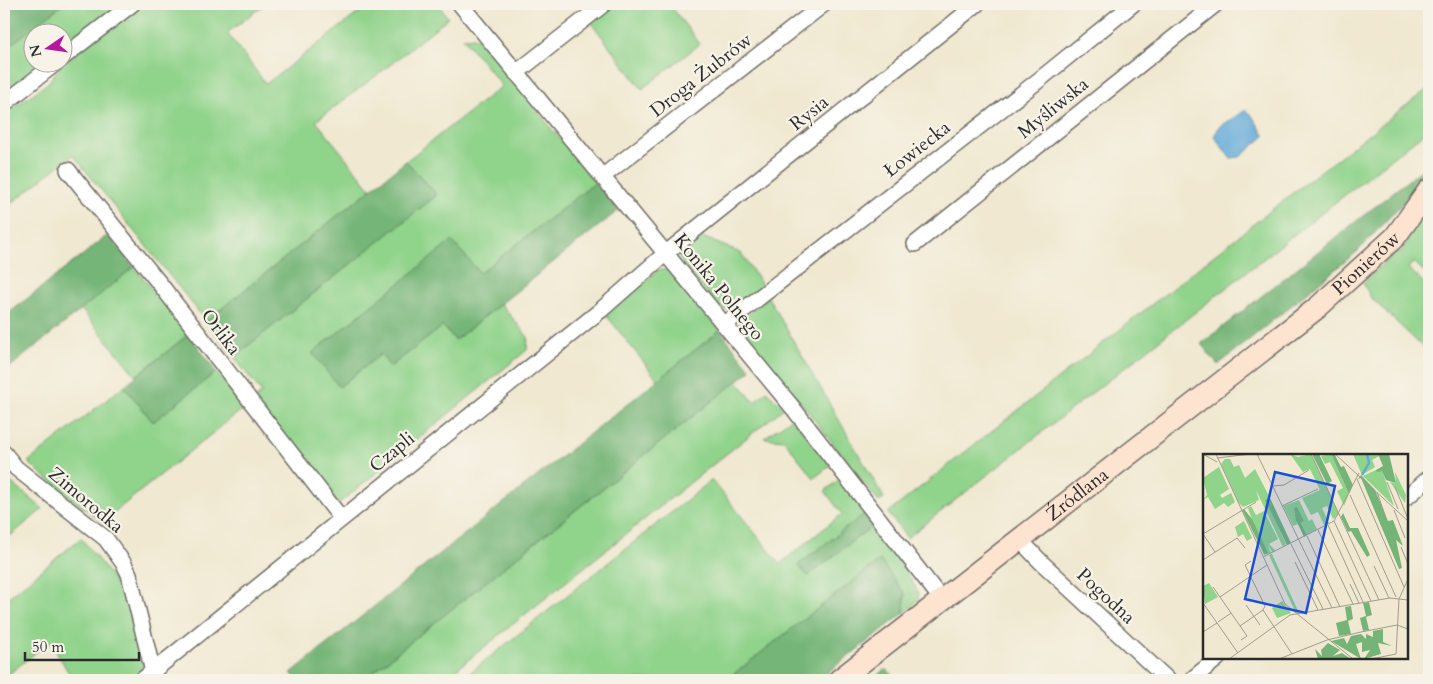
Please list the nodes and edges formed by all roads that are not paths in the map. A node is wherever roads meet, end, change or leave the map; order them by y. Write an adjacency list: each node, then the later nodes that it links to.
1 (132, 4): 8 (street)
2 (460, 4): 10 (street, Konika Polnego)
3 (604, 4): 10 (street)
4 (824, 4): 13 (street, Droga Żubrów)
5 (977, 4): 16 (street, Rysia)
6 (1133, 4): 18 (street, Łowiecka)
7 (1216, 4): 15 (street, Myśliwska)
8 (72, 50)
9 (43, 72): 11 (street)
10 (516, 73): 13 (street, Konika Polnego)
11 (5, 99)
12 (68, 170): 22 (street, Orlika)
13 (602, 177): 16 (street, Konika Polnego)
14 (1429, 190): 17 (main road, Pionierów)
15 (915, 244)
16 (666, 252): 18 (street, Konika Polnego); 22 (street, Czapli)
17 (1317, 308): 23 (main road, Źródlana)
18 (724, 325): 24 (street, Konika Polnego)
19 (4, 453): 26 (street, Zimorodka)
20 (1429, 478): 21 (street)
21 (1408, 496)
22 (341, 518): 26 (street, Czapli)
23 (1019, 539): 24 (main road, Źródlana); 28 (street, Pogodna)
24 (942, 600): 27 (main road, Źródlana)
25 (1217, 659): 29 (street)
26 (148, 676)
27 (839, 680)
28 (1168, 680)
29 (1191, 680)

